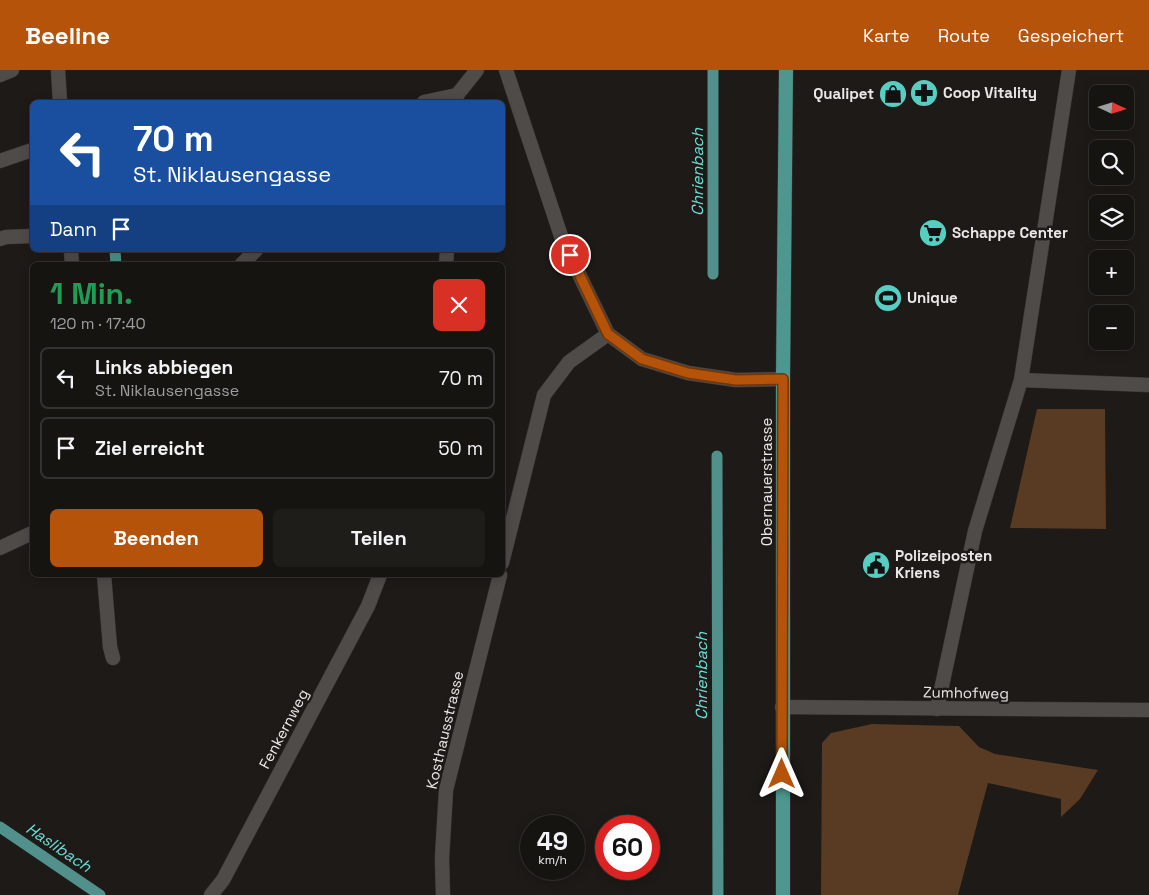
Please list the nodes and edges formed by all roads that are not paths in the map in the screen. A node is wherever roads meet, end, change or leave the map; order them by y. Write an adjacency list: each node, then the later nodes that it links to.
1 (12, 70): 7 (street)
2 (58, 70): 9 (street)
3 (477, 70): 8 (street)
4 (506, 70): 16 (street)
5 (786, 70): 17 (main road, Obernauerstrasse)
6 (1069, 70): 18 (street)
7 (0, 75)
8 (457, 99)
9 (60, 100)
10 (30, 151): 11 (street)
11 (0, 161)
12 (30, 236): 13 (street)
13 (0, 239)
14 (254, 252): 15 (street)
15 (243, 262)
16 (608, 334): 17 (street); 22 (street)
17 (783, 379): 27 (main road, Obernauerstrasse)
18 (1021, 380): 19 (street); 28 (street)
19 (1149, 385)
20 (30, 534): 21 (street)
21 (0, 548)
22 (505, 551)
23 (104, 577): 26 (street)
24 (379, 577): 30 (street, Fenkernweg)
25 (499, 577): 31 (street, Kosthausstrasse)
26 (113, 658)
27 (782, 707): 28 (street, Zumhofweg); 32 (main road, Obernauerstrasse)
28 (937, 709): 29 (street, Zumhofweg)
29 (1149, 710)
30 (211, 895)
31 (443, 895)
32 (783, 895)

